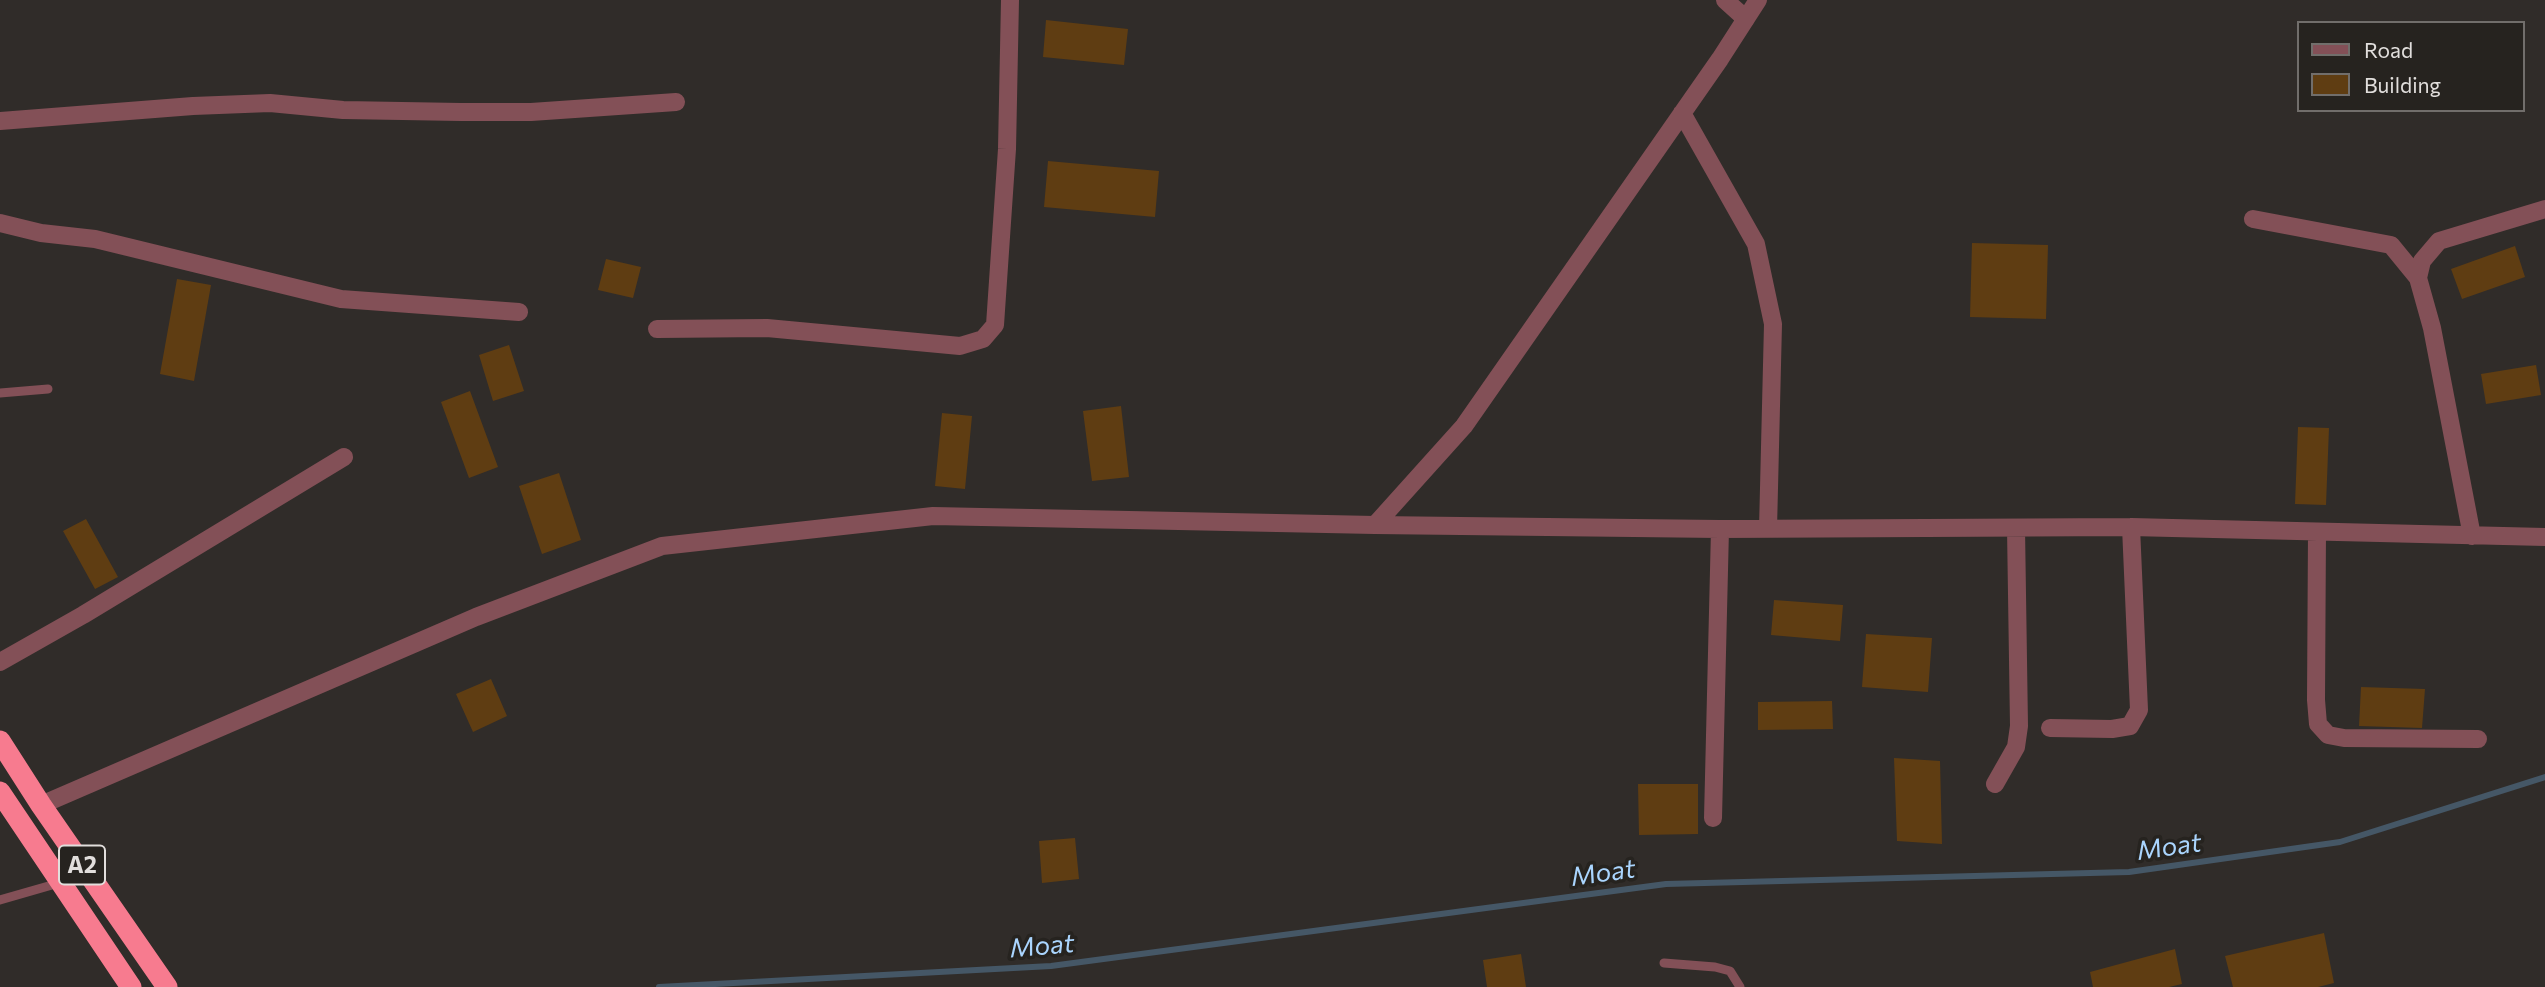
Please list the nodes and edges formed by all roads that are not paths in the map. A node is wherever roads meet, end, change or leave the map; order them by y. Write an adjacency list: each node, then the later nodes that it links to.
1 (1010, 0): 13 (street)
2 (1725, 0): 4 (street)
3 (1758, 0): 4 (street)
4 (1746, 19): 6 (street)
5 (676, 102): 7 (street)
6 (1682, 113): 17 (street); 21 (street)
7 (0, 121)
8 (2545, 209): 11 (street)
9 (2253, 219): 11 (street)
10 (0, 223): 12 (street)
11 (2418, 278): 23 (street)
12 (519, 313)
13 (657, 329)
14 (48, 389): 15 (lane)
15 (0, 393)
16 (344, 457): 25 (street)
17 (1375, 525): 19 (street); 31 (street)
18 (2131, 527): 20 (street); 22 (street); 26 (street)
19 (1720, 528): 21 (street); 32 (street)
20 (2017, 528): 21 (street); 29 (street)
21 (1768, 529)
22 (2317, 532): 23 (street); 27 (street)
23 (2472, 536): 24 (street)
24 (2545, 537)
25 (0, 662)
26 (2050, 728)
27 (2478, 740)
28 (0, 741): 31 (highway, A2)
29 (1995, 784)
30 (0, 792): 33 (highway, A2)
31 (41, 805): 37 (highway, A2)
32 (1713, 818)
33 (59, 882): 34 (lane); 36 (highway, A2)
34 (0, 900)
35 (1664, 963): 38 (lane)
36 (131, 987)
37 (167, 987)
38 (1740, 987)

